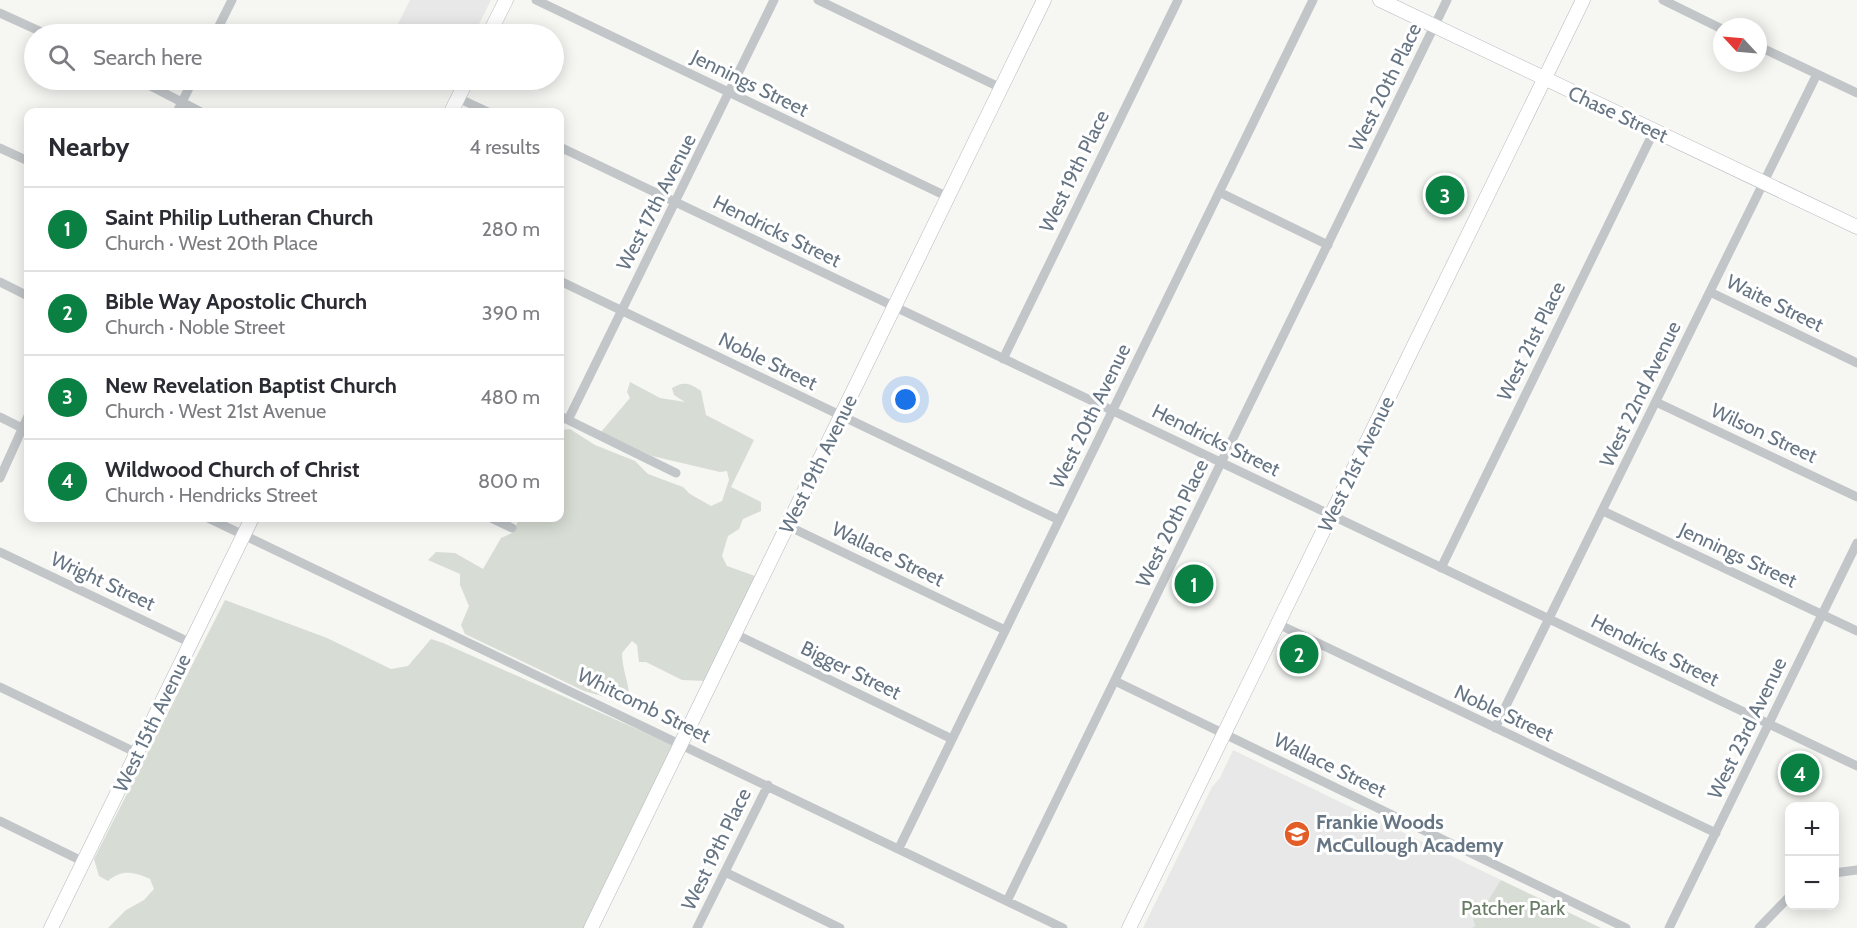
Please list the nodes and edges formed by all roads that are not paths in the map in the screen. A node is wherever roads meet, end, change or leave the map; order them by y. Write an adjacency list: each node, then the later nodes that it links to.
1 (232, 0): 15 (street)
2 (506, 0): 16 (street)
3 (536, 0): 27 (street, Jennings Street)
4 (774, 0): 27 (street, West 17th Avenue)
5 (818, 0): 22 (street)
6 (1044, 0): 22 (street, West 19th Avenue)
7 (1178, 0): 50 (street, West 19th Place)
8 (1313, 0): 39 (street, West 20th Avenue)
9 (1380, 0): 18 (street, Chase Street)
10 (1447, 0): 18 (street, West 20th Place)
11 (1583, 0): 21 (street, West 21st Avenue)
12 (1663, 0): 17 (street)
13 (0, 13): 14 (street)
14 (24, 24)
15 (220, 24)
16 (494, 24)
17 (1713, 25)
18 (1434, 26): 21 (street, Chase Street); 43 (street, West 20th Place)
19 (1767, 50): 20 (street)
20 (1817, 74): 26 (street); 38 (street, West 22nd Avenue)
21 (1544, 79): 34 (street, Chase Street); 64 (street, West 21st Avenue)
22 (1001, 88): 40 (street, West 19th Avenue)
23 (159, 90): 29 (street)
24 (188, 90): 29 (street)
25 (462, 90): 28 (street)
26 (1857, 93)
27 (730, 94): 40 (street, Jennings Street); 41 (street, West 17th Avenue)
28 (458, 98): 32 (street); 33 (street)
29 (182, 102): 30 (street); 31 (street)
30 (179, 108)
31 (193, 108)
32 (453, 108)
33 (479, 108)
34 (1654, 131): 38 (street, Chase Street); 74 (street, West 21st Place)
35 (0, 148): 37 (street)
36 (564, 149): 41 (street, Hendricks Street)
37 (24, 159)
38 (1763, 183): 42 (street, Chase Street); 46 (street, West 22nd Avenue)
39 (1219, 192): 43 (street); 53 (street, West 20th Avenue)
40 (948, 197): 48 (street, West 19th Avenue)
41 (674, 202): 48 (street, Hendricks Street); 49 (street, West 17th Avenue)
42 (1857, 227)
43 (1328, 245): 59 (street, West 20th Place)
44 (0, 282): 47 (street)
45 (564, 283): 49 (street, Noble Street)
46 (1710, 292): 51 (street, Waite Street); 52 (street, West 22nd Avenue)
47 (24, 294)
48 (894, 307): 50 (street, Hendricks Street); 54 (street, West 19th Avenue)
49 (622, 311): 54 (street, Noble Street); 56 (street, West 17th Avenue)
50 (1003, 359): 53 (street, Hendricks Street)
51 (1857, 363)
52 (1656, 402): 62 (street, Wilson Street); 63 (street, West 22nd Avenue)
53 (1112, 411): 59 (street, Hendricks Street); 65 (street, West 20th Avenue)
54 (841, 416): 65 (street, Noble Street); 69 (street, West 19th Avenue)
55 (0, 417): 57 (street)
56 (564, 418): 60 (street)
57 (24, 429)
58 (24, 434): 61 (street)
59 (1221, 463): 64 (street, Hendricks Street); 82 (street, West 20th Place)
60 (676, 473)
61 (0, 478)
62 (1857, 497)
63 (1603, 511): 75 (street, Jennings Street); 76 (street, West 22nd Avenue)
64 (1331, 515): 74 (street, Hendricks Street); 77 (street, West 21st Avenue)
65 (1059, 520): 78 (street, West 20th Avenue)
66 (216, 522): 71 (street, Whitcomb Street)
67 (250, 522): 71 (street, West 15th Avenue)
68 (499, 522): 70 (street)
69 (788, 526): 78 (street, Wallace Street); 80 (street, West 19th Avenue)
70 (512, 528)
71 (244, 535): 81 (street, West 15th Avenue); 88 (street, Whitcomb Street)
72 (1857, 543): 75 (street, West 23rd Avenue)
73 (0, 552): 81 (street, Wright Street)
74 (1440, 568): 76 (street, Hendricks Street)
75 (1822, 615): 79 (street, Jennings Street); 84 (street, West 23rd Avenue)
76 (1550, 619): 84 (street, Hendricks Street); 85 (street, West 22nd Avenue)
77 (1278, 624): 85 (street, Noble Street); 86 (street, West 21st Avenue)
78 (1005, 630): 87 (street, West 20th Avenue)
79 (1857, 631)
80 (735, 634): 87 (street, Bigger Street); 88 (street, West 19th Avenue)
81 (191, 643): 89 (street, West 15th Avenue)
82 (1115, 681): 86 (street, Wallace Street); 99 (street, West 20th Place)
83 (0, 687): 89 (street)
84 (1769, 724): 90 (street, Hendricks Street); 93 (street, West 23rd Avenue)
85 (1495, 728): 93 (street, Noble Street)
86 (1224, 734): 106 (street, West 21st Avenue); 107 (street, Wallace Street)
87 (952, 739): 94 (street, West 20th Avenue)
88 (681, 743): 91 (street, Whitcomb Street); 102 (street, West 19th Avenue)
89 (137, 753): 95 (street, West 15th Avenue)
90 (1857, 766)
91 (768, 785): 94 (street, Whitcomb Street); 97 (street, West 19th Place)
92 (0, 821): 95 (street)
93 (1716, 833): 108 (street, West 23rd Avenue)
94 (899, 848): 99 (street, Whitcomb Street)
95 (84, 862): 101 (street, West 15th Avenue)
96 (1857, 870): 98 (street)
97 (725, 872): 103 (street, West 19th Place); 104 (street)
98 (1839, 872)
99 (1007, 901): 105 (street, Whitcomb Street)
100 (1785, 901): 109 (street)
101 (51, 928)
102 (591, 928)
103 (697, 928)
104 (840, 928)
105 (1063, 928)
106 (1129, 928)
107 (1626, 928)
108 (1669, 928)
109 (1759, 928)

